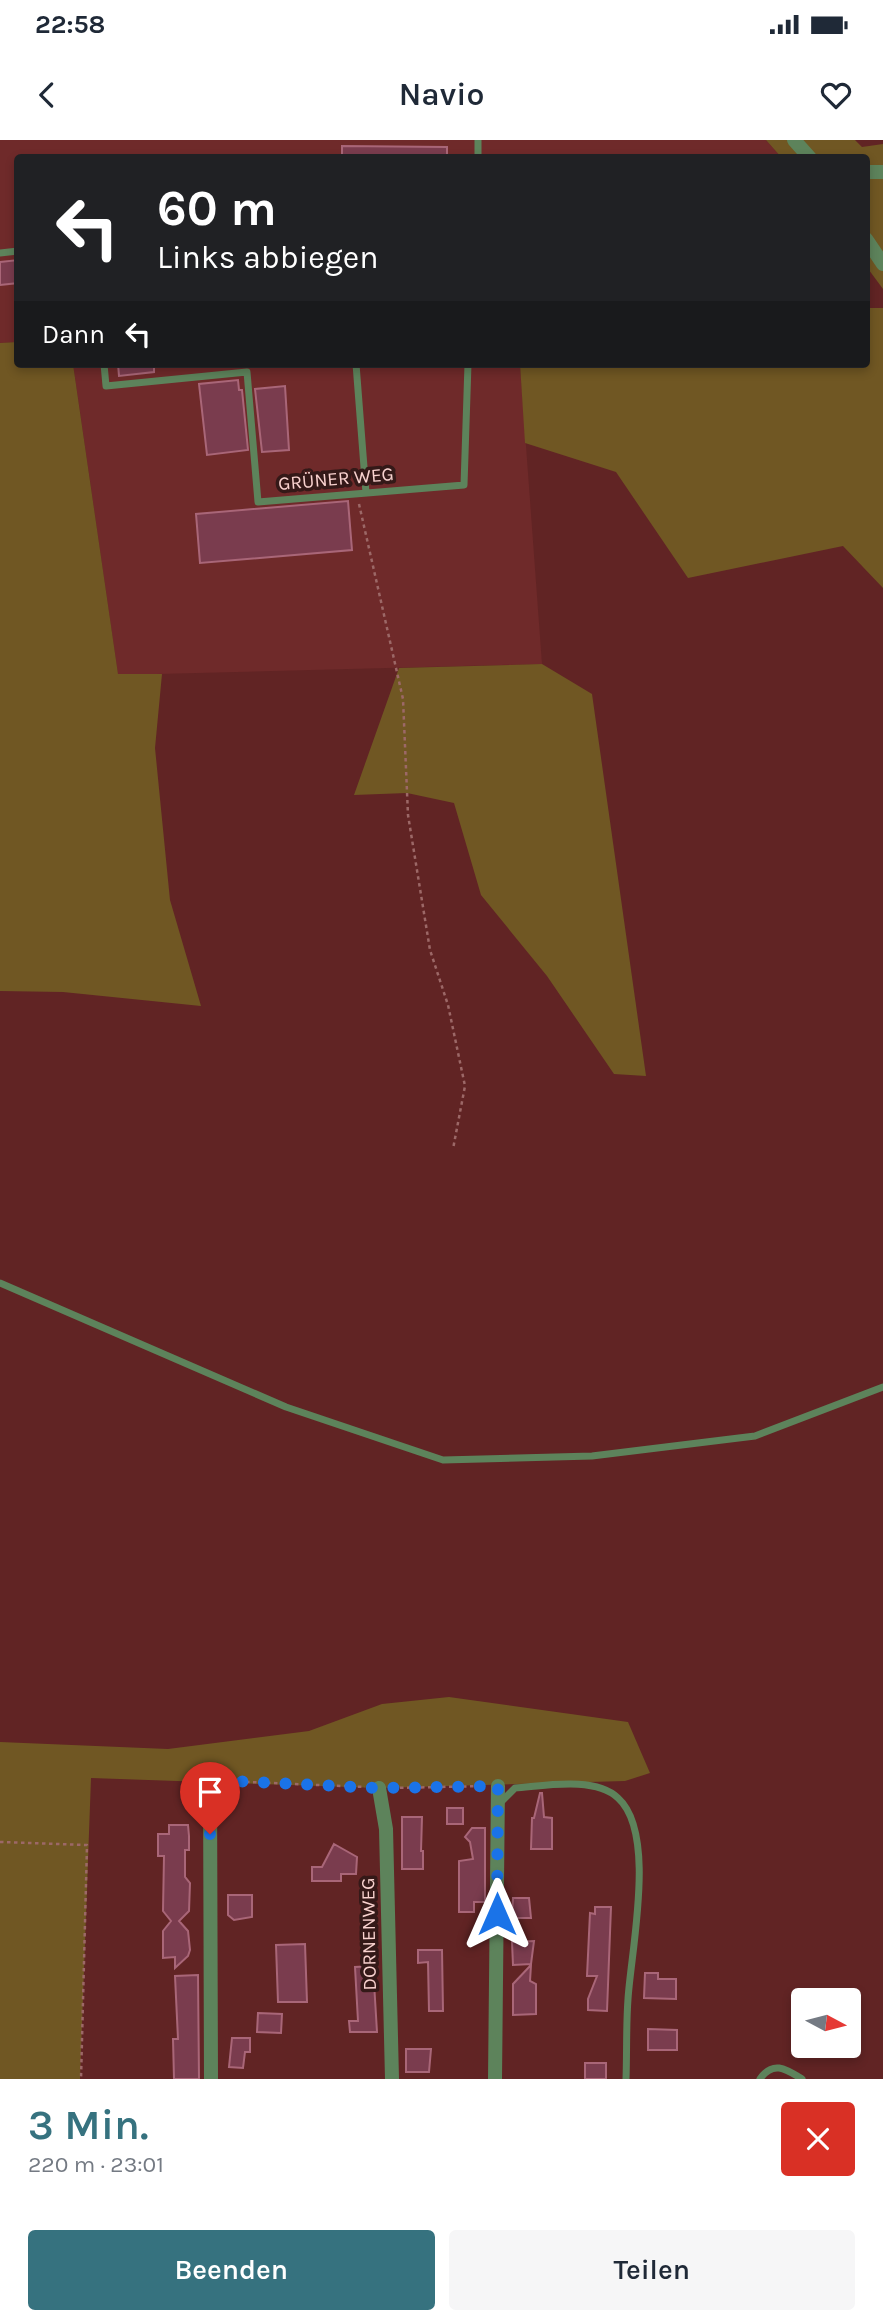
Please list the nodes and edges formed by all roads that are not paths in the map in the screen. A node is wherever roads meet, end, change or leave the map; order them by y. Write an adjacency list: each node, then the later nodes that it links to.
1 (794, 140): 2 (street)
2 (806, 154)
3 (870, 245): 4 (street)
4 (883, 264)
5 (104, 368): 8 (lane, GRÜNER WEG)
6 (356, 368): 8 (lane)
7 (468, 368): 8 (lane, GRÜNER WEG)
8 (366, 493)
9 (0, 1283): 10 (lane)
10 (883, 1387)
11 (210, 1780): 15 (street)
12 (498, 1786): 14 (street)
13 (379, 1788): 16 (street, DORNENWEG)
14 (498, 1805): 17 (street); 18 (lane)
15 (211, 2079)
16 (392, 2079)
17 (495, 2079)
18 (626, 2079)
19 (760, 2079): 20 (lane)
20 (802, 2079)

